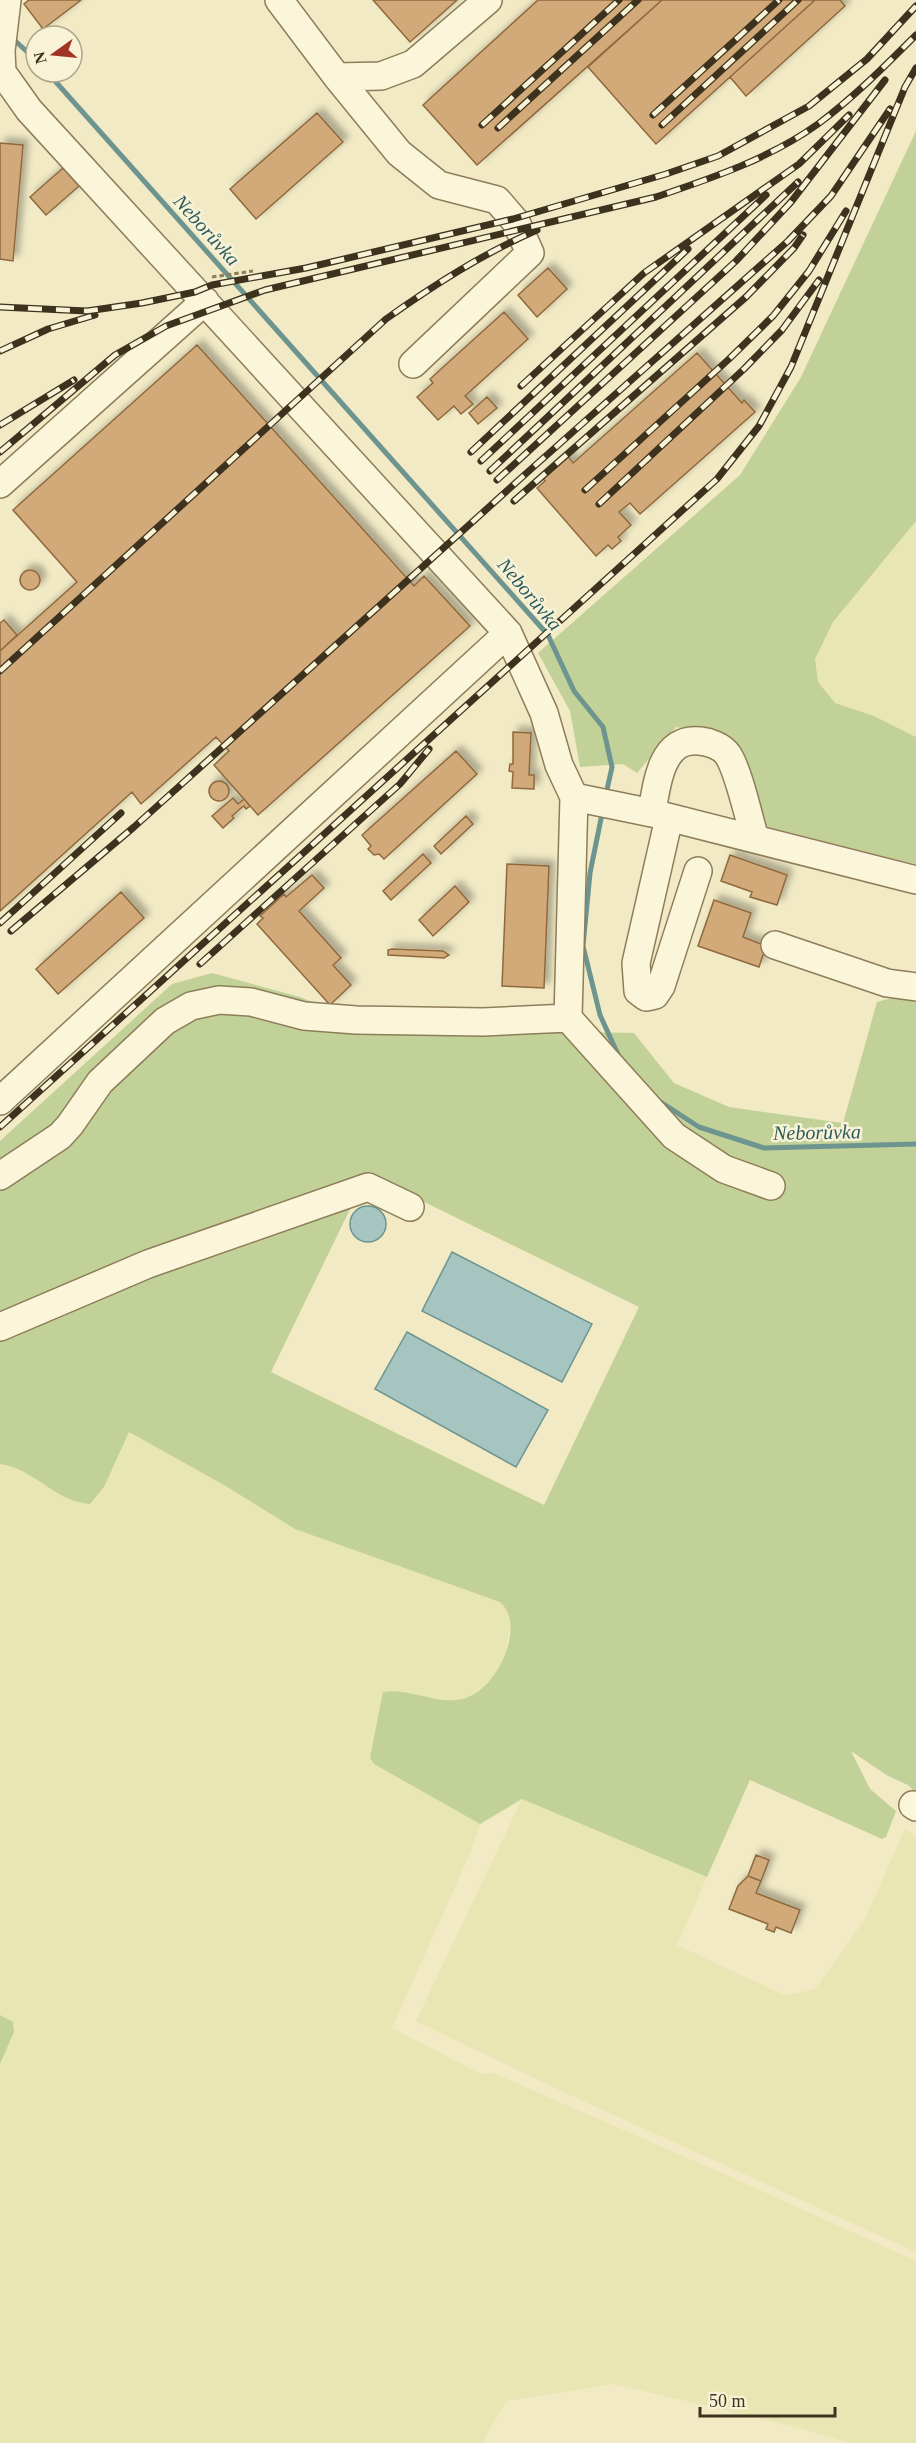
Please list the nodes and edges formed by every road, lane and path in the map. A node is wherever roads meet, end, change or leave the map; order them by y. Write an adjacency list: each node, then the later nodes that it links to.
1 (279, 0): 5 (street)
2 (488, 0): 5 (street)
3 (6, 6): 4 (street)
4 (1, 51): 7 (street)
5 (337, 77): 8 (street)
6 (253, 271): 7 (path)
7 (204, 290): 9 (street); 10 (street)
8 (413, 364)
9 (2, 478)
10 (508, 633): 11 (street); 19 (street)
11 (579, 798): 12 (street); 18 (street)
12 (649, 813): 13 (street); 13 (street); 14 (street)
13 (755, 839): 15 (street)
14 (698, 871)
15 (916, 879)
16 (775, 945): 17 (street)
17 (916, 987)
18 (568, 1018): 20 (street); 21 (street)
19 (0, 1101)
20 (0, 1176)
21 (771, 1186)
22 (410, 1207): 23 (street)
23 (0, 1327)

